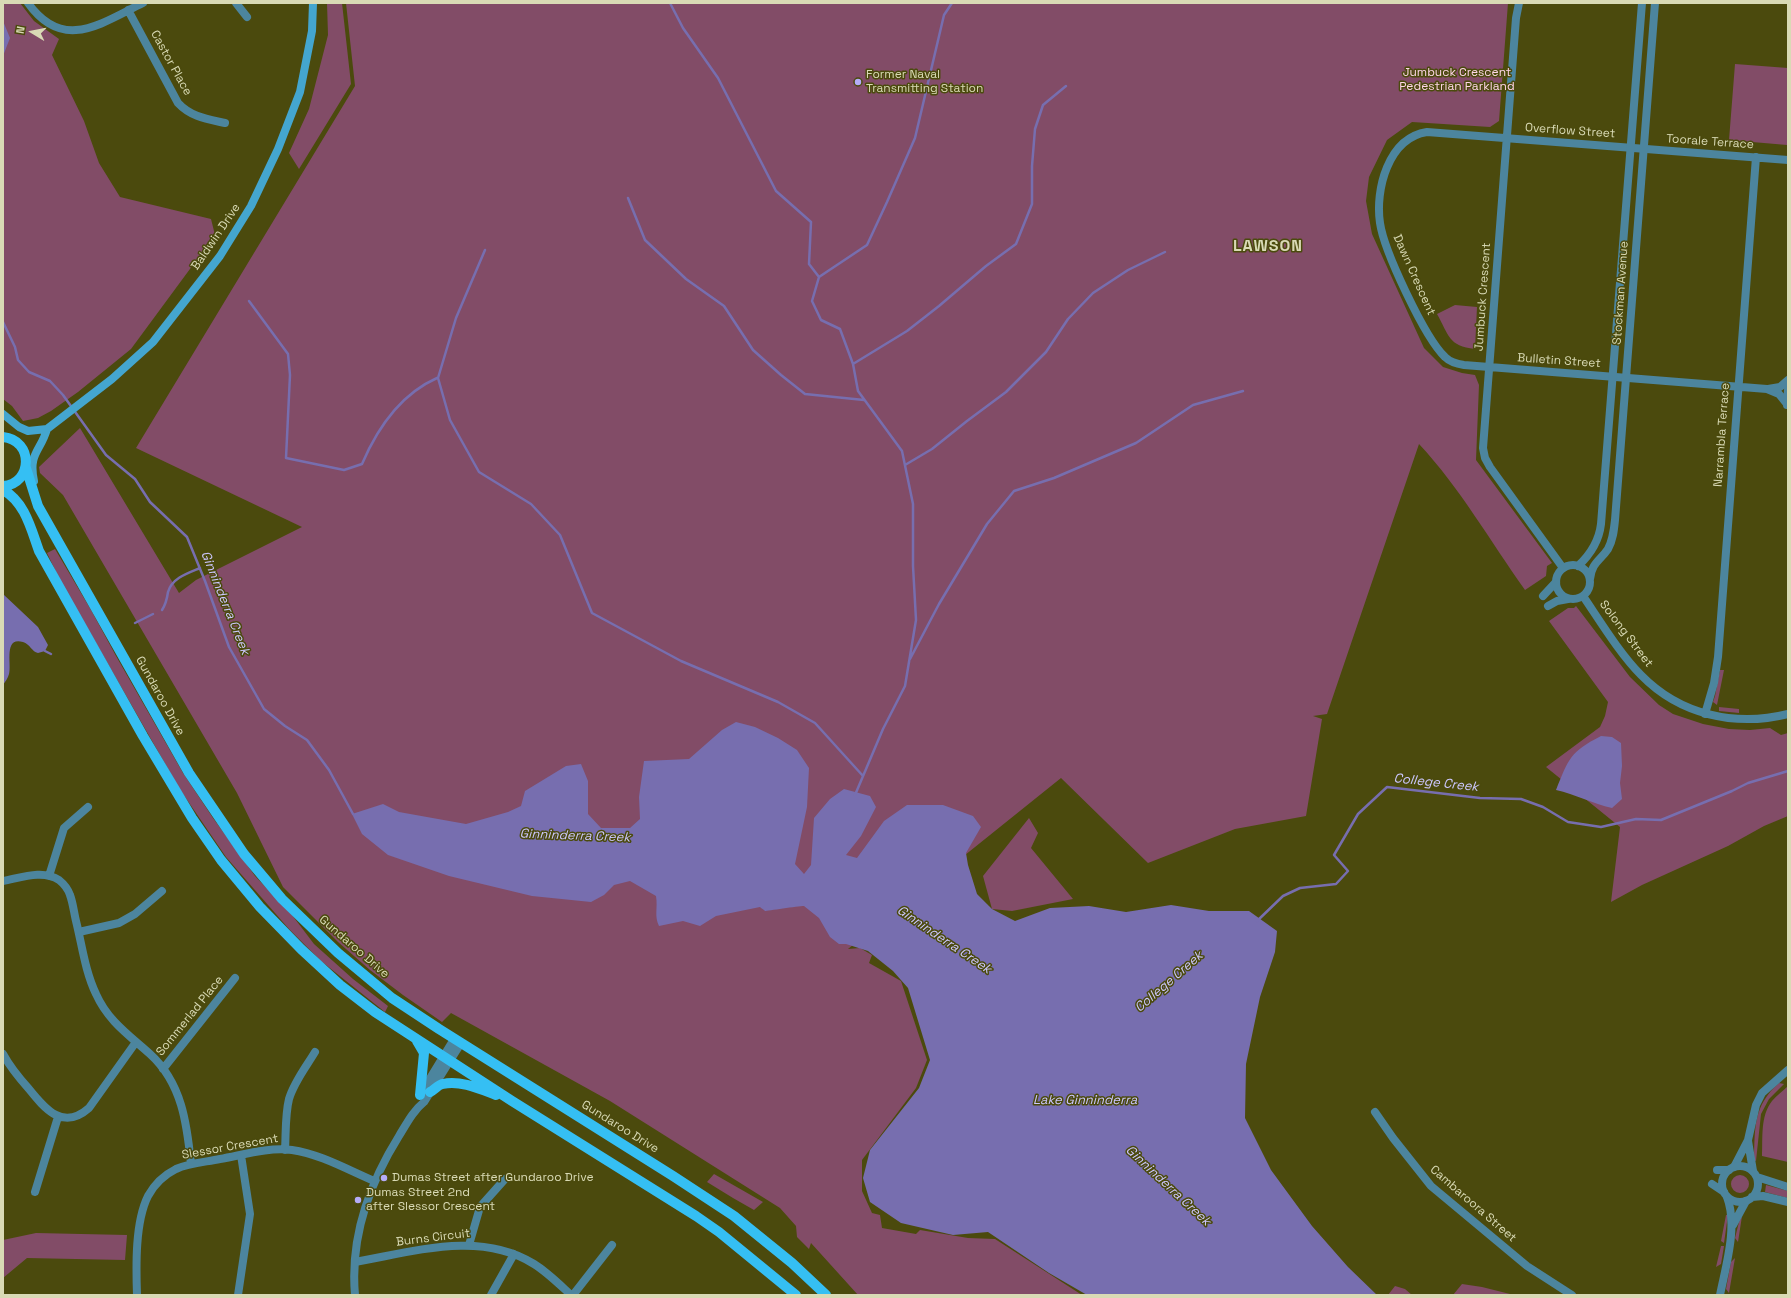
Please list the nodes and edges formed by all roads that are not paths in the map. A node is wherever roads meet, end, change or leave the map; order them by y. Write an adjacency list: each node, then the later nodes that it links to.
1 (28, 3): 8 (street)
2 (143, 3): 8 (street)
3 (236, 3): 9 (street)
4 (313, 3): 25 (main road, Baldwin Drive)
5 (1519, 3): 11 (street, Jumbuck Crescent)
6 (1642, 3): 12 (street, Stockman Avenue)
7 (1655, 3): 13 (street, Stockman Avenue)
8 (128, 10): 10 (street, Castor Place)
9 (247, 17)
10 (225, 123)
11 (1507, 138): 12 (street, Overflow Street); 16 (street, Jumbuck Crescent); 16 (street, Dawn Crescent)
12 (1630, 148): 13 (street, Toorale Terrace); 17 (street, Stockman Avenue)
13 (1644, 149): 14 (street, Toorale Terrace); 18 (street, Stockman Avenue)
14 (1756, 157): 15 (street, Toorale Terrace); 20 (street, Narrambla Terrace)
15 (1788, 160)
16 (1489, 367): 17 (street, Bulletin Street); 32 (street, Jumbuck Crescent)
17 (1613, 377): 18 (street, Bulletin Street); 31 (street, Stockman Avenue)
18 (1626, 378): 20 (street, Bulletin Street); 33 (street, Stockman Avenue)
19 (1788, 380): 21 (street)
20 (1738, 387): 21 (street, Bulletin Street); 39 (street, Narrambla Terrace)
21 (1767, 389): 23 (street)
22 (1788, 390): 23 (street)
23 (1788, 406)
24 (3, 414): 25 (main road)
25 (47, 429): 30 (main road, Baldwin Drive)
26 (5, 436): 27 (main road, Gundaroo Drive)
27 (26, 468): 28 (main road); 30 (main road, Gundaroo Drive)
28 (3, 486)
29 (3, 490): 47 (main road)
30 (38, 506): 48 (main road, Gundaroo Drive)
31 (1578, 566): 32 (street); 33 (street)
32 (1563, 568): 34 (street)
33 (1590, 579): 36 (street)
34 (1556, 582): 35 (street); 37 (street)
35 (1543, 596)
36 (1583, 596): 37 (street); 39 (street, Solong Street)
37 (1568, 599): 38 (street)
38 (1548, 606)
39 (1706, 714): 40 (street, Solong Street)
40 (1788, 714)
41 (88, 806): 42 (street)
42 (49, 876): 43 (street); 45 (street)
43 (3, 881)
44 (162, 891): 45 (street)
45 (79, 932): 49 (street)
46 (235, 978): 53 (street, Sommerlad Place)
47 (415, 1038): 52 (main road); 56 (main road)
48 (458, 1041): 52 (street); 87 (main road, Gundaroo Drive)
49 (136, 1042): 53 (street); 60 (street)
50 (315, 1052): 62 (street)
51 (3, 1054): 60 (street)
52 (447, 1059): 55 (street); 56 (street); 57 (main road)
53 (163, 1069): 64 (street)
54 (1788, 1070): 61 (street)
55 (430, 1092): 57 (main road); 58 (street)
56 (420, 1095): 58 (street)
57 (512, 1101): 86 (main road)
58 (416, 1109): 69 (street)
59 (1375, 1112): 88 (street, Cambaroora Street)
60 (58, 1117): 72 (street)
61 (1748, 1140): 65 (street); 67 (street)
62 (285, 1150): 63 (street, Slessor Crescent); 69 (street, Slessor Crescent)
63 (241, 1155): 64 (street, Slessor Crescent); 82 (street)
64 (191, 1164): 81 (street, Slessor Crescent)
65 (1732, 1168): 66 (street); 67 (street); 73 (street)
66 (1717, 1170)
67 (1755, 1174): 71 (street); 74 (street)
68 (505, 1180): 77 (street)
69 (374, 1181): 80 (street)
70 (1712, 1184): 73 (street)
71 (1788, 1187)
72 (35, 1192)
73 (1726, 1194): 74 (street); 76 (street)
74 (1749, 1199): 75 (street); 76 (street)
75 (1788, 1202)
76 (1732, 1225): 89 (street)
77 (469, 1245): 79 (street, Burns Circuit); 80 (street, Burns Circuit)
78 (612, 1245): 85 (street)
79 (514, 1254): 84 (street); 85 (street, Burns Circuit)
80 (355, 1262): 83 (street)
81 (137, 1295)
82 (238, 1295)
83 (355, 1295)
84 (491, 1295)
85 (572, 1295)
86 (796, 1295)
87 (826, 1295)
88 (1572, 1295)
89 (1720, 1295)

